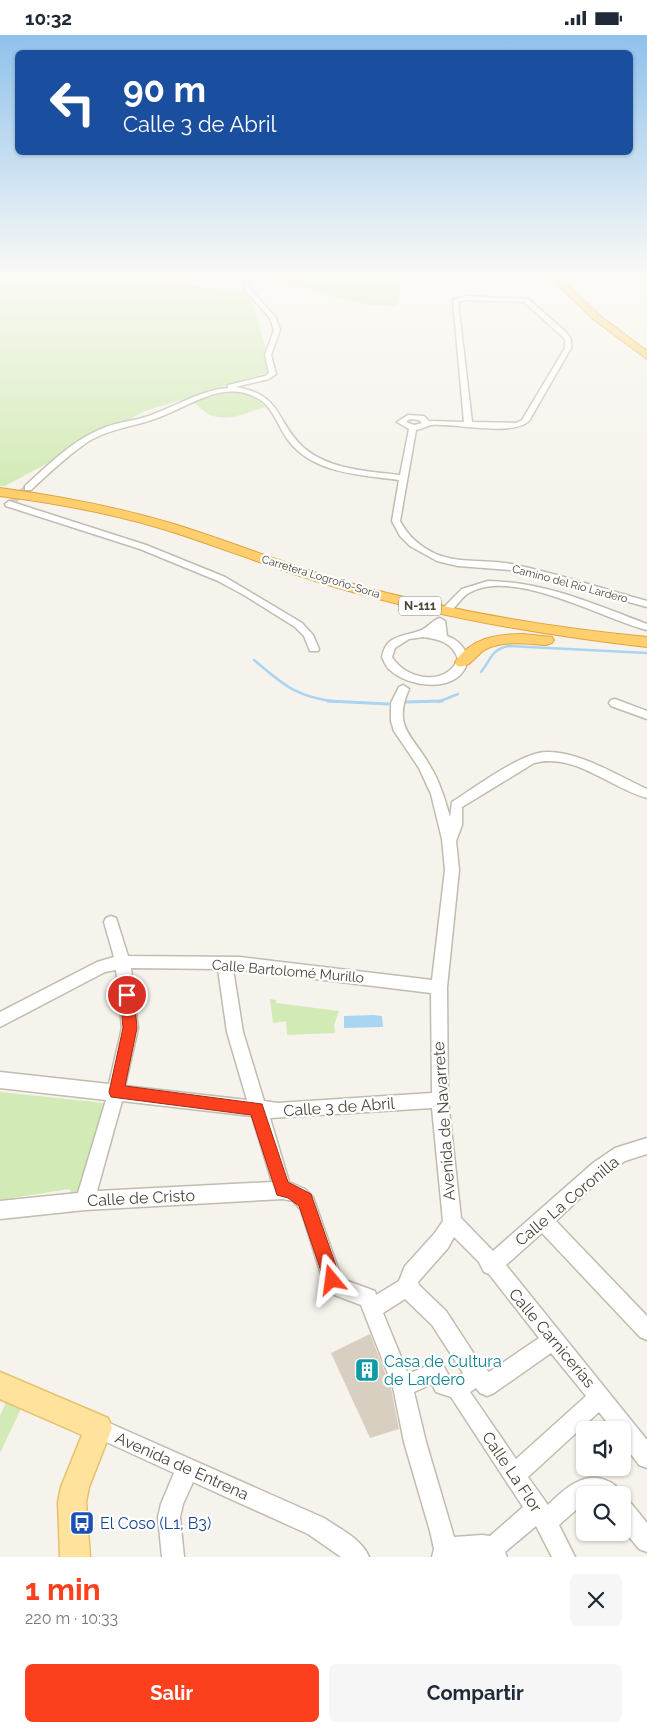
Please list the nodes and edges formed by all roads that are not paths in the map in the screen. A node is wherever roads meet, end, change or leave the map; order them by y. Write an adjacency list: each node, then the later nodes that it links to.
1 (271, 348): 6 (street)
2 (460, 348): 8 (street)
3 (568, 348): 8 (street)
4 (637, 348): 5 (highway)
5 (647, 356)
6 (222, 390): 10 (street); 11 (street)
7 (427, 423): 8 (street); 9 (street); 9 (street)
8 (468, 424)
9 (413, 427): 10 (street, Camino del Río Lardero)
10 (403, 478): 14 (street, Camino del Río Lardero)
11 (28, 488)
12 (0, 492): 19 (highway, Carretera Logroño-Soria / N-111)
13 (0, 511): 21 (street)
14 (647, 604)
15 (449, 607): 16 (street)
16 (647, 627)
17 (423, 634): 18 (street); 18 (street); 23 (street)
18 (442, 637): 22 (street)
19 (647, 642)
20 (647, 647): 22 (highway)
21 (314, 649)
22 (463, 662): 24 (street)
23 (399, 673): 24 (street); 25 (street)
24 (416, 679): 25 (street)
25 (402, 689): 29 (street, Avenida de Navarrete)
26 (616, 703): 27 (street)
27 (647, 715)
28 (647, 794): 29 (street)
29 (449, 842): 33 (street, Avenida de Navarrete)
30 (111, 922): 31 (street)
31 (123, 962): 32 (street, Calle Bartolomé Murillo); 34 (street, Calle Bartolomé Murillo); 36 (street)
32 (224, 963): 33 (street, Calle Bartolomé Murillo); 38 (street)
33 (439, 987): 37 (street, Avenida de Navarrete)
34 (0, 1020)
35 (0, 1080): 36 (street, Calle 3 de Abril)
36 (116, 1092): 38 (street, Calle 3 de Abril); 41 (street)
37 (440, 1100): 38 (street, Calle 3 de Abril); 44 (street, Avenida de Navarrete)
38 (257, 1109): 40 (street)
39 (647, 1146): 43 (street, Calle La Coronilla)
40 (283, 1190): 41 (street, Calle de Cristo); 47 (street)
41 (85, 1201): 42 (street, Calle de Cristo)
42 (0, 1210)
43 (543, 1221): 45 (street, Calle La Coronilla); 48 (street)
44 (452, 1223): 45 (street, Calle Carnicerías); 46 (street)
45 (491, 1265): 49 (street, Calle Carnicerías)
46 (408, 1286): 47 (street); 50 (street)
47 (374, 1315): 52 (street)
48 (647, 1330)
49 (553, 1340): 50 (street); 54 (street, Calle Carnicerías)
50 (478, 1376): 53 (street)
51 (0, 1385): 55 (main road, Avenida de Entrena)
52 (403, 1387): 53 (street); 63 (street)
53 (458, 1388): 58 (street, Calle La Flor)
54 (601, 1397): 56 (street, Calle Carnicerías); 58 (street)
55 (98, 1428): 57 (street, Avenida de Entrena); 65 (main road)
56 (647, 1457)
57 (188, 1467): 66 (street); 67 (street, Avenida de Entrena)
58 (514, 1476): 60 (street, Calle La Flor)
59 (576, 1494): 60 (street)
60 (541, 1516): 64 (street); 68 (street, Calle La Flor)
61 (631, 1521): 62 (street)
62 (647, 1541)
63 (444, 1553): 64 (street)
64 (493, 1553)
65 (76, 1557)
66 (173, 1557)
67 (358, 1557)
68 (564, 1557)

